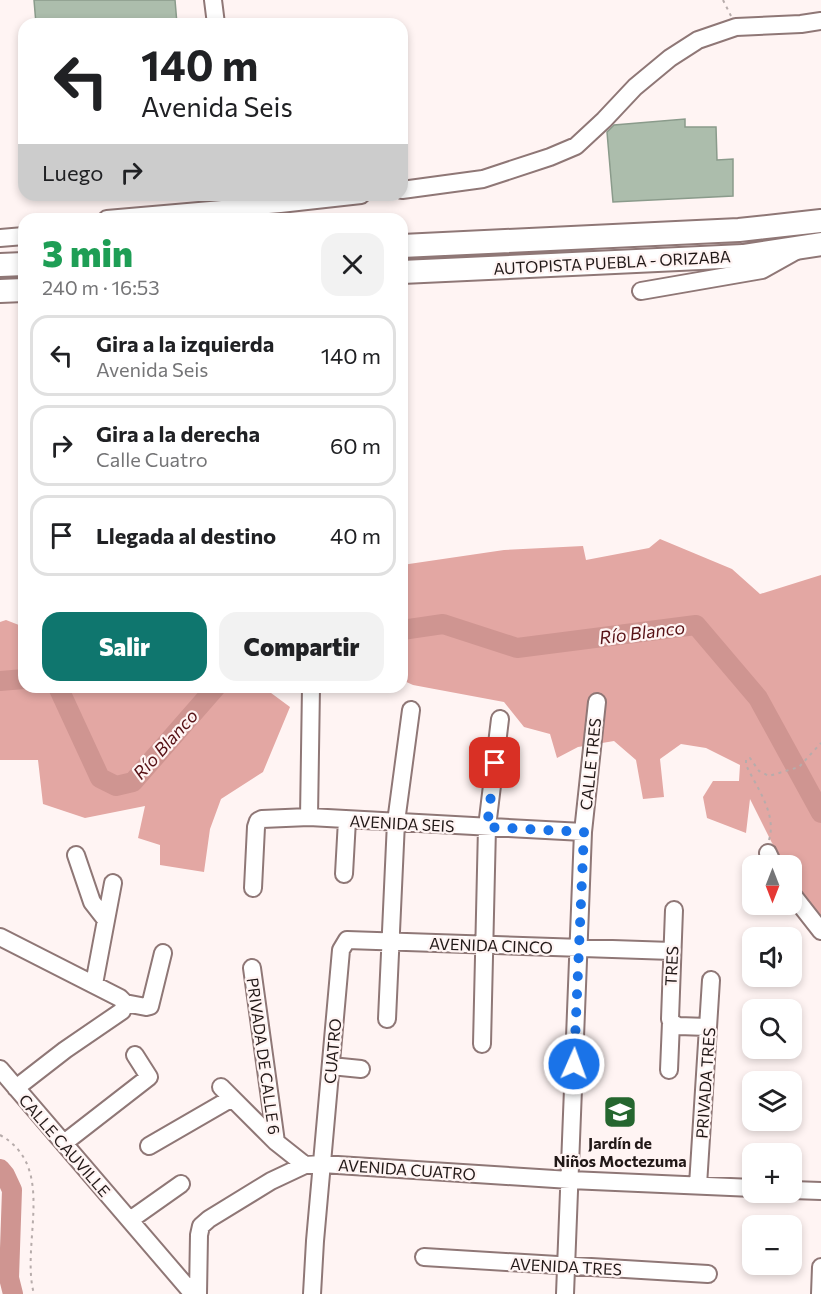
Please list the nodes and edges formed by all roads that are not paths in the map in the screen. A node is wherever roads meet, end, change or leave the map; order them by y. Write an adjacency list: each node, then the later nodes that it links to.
1 (213, 0): 2 (street)
2 (215, 18)
3 (821, 21): 4 (street)
4 (408, 189)
5 (307, 201): 6 (street)
6 (176, 213)
7 (821, 221): 11 (highway, AUTOPISTA PUEBLA - ORIZABA)
8 (18, 236): 9 (street)
9 (0, 237)
10 (813, 245): 14 (highway, AUTOPISTA PUEBLA - ORIZABA); 17 (street)
11 (408, 246)
12 (18, 264): 13 (highway)
13 (0, 265)
14 (408, 272)
15 (18, 290): 16 (highway)
16 (0, 291)
17 (640, 291)
18 (311, 693): 22 (street)
19 (597, 702): 26 (street, CALLE TRES)
20 (411, 710): 24 (street)
21 (500, 719): 25 (street)
22 (309, 817): 23 (street, AVENIDA SEIS); 30 (street, AVENIDA SEIS)
23 (347, 820): 24 (street, AVENIDA SEIS); 28 (street)
24 (396, 822): 25 (street, AVENIDA SEIS); 37 (street)
25 (487, 827): 26 (street, AVENIDA SEIS); 38 (street)
26 (584, 832): 39 (street, CALLE TRES)
27 (76, 855): 33 (street)
28 (344, 874)
29 (113, 883): 33 (street)
30 (253, 888)
31 (802, 907): 34 (street)
32 (674, 910): 40 (street, TRES)
33 (106, 920): 44 (street)
34 (821, 931)
35 (0, 937): 44 (street)
36 (347, 940): 37 (street, AVENIDA CINCO); 51 (street, CUATRO)
37 (390, 941): 38 (street, AVENIDA CINCO); 46 (street)
38 (484, 946): 39 (street, AVENIDA CINCO); 49 (street)
39 (578, 948): 40 (street, AVENIDA CINCO); 60 (street, CALLE TRES)
40 (672, 951): 47 (street, TRES)
41 (163, 953): 45 (street)
42 (252, 968): 56 (street, PRIVADA DE CALLE 6)
43 (711, 980): 48 (street, PRIVADA TRES)
44 (94, 984): 45 (street)
45 (125, 1003): 55 (street)
46 (387, 1019)
47 (671, 1022): 48 (street); 54 (street, TRES)
48 (708, 1027): 62 (street, PRIVADA TRES)
49 (482, 1044)
50 (135, 1055): 57 (street)
51 (331, 1066): 53 (street); 59 (street, CUATRO)
52 (0, 1069): 55 (street, CALLE CAUVILLE)
53 (361, 1069)
54 (669, 1070)
55 (16, 1088): 57 (street, CALLE CAUVILLE)
56 (276, 1142): 58 (street); 59 (street, PRIVADA DE CALLE 6)
57 (64, 1143): 66 (street, CALLE CAUVILLE)
58 (149, 1146)
59 (314, 1164): 60 (street, AVENIDA CUATRO); 72 (street, AVENIDA CUATRO); 73 (street, CUATRO)
60 (570, 1180): 62 (street, AVENIDA CUATRO); 68 (street, CALLE TRES)
61 (181, 1184): 66 (street)
62 (698, 1185): 63 (street)
63 (742, 1187)
64 (802, 1190): 65 (street)
65 (821, 1191)
66 (130, 1220): 71 (street, CALLE CAUVILLE)
67 (424, 1257): 68 (street, AVENIDA TRES)
68 (565, 1266): 70 (street, AVENIDA TRES); 74 (street, CALLE TRES)
69 (821, 1267): 75 (street)
70 (708, 1274)
71 (193, 1294)
72 (198, 1294)
73 (312, 1294)
74 (565, 1294)
75 (820, 1294)

